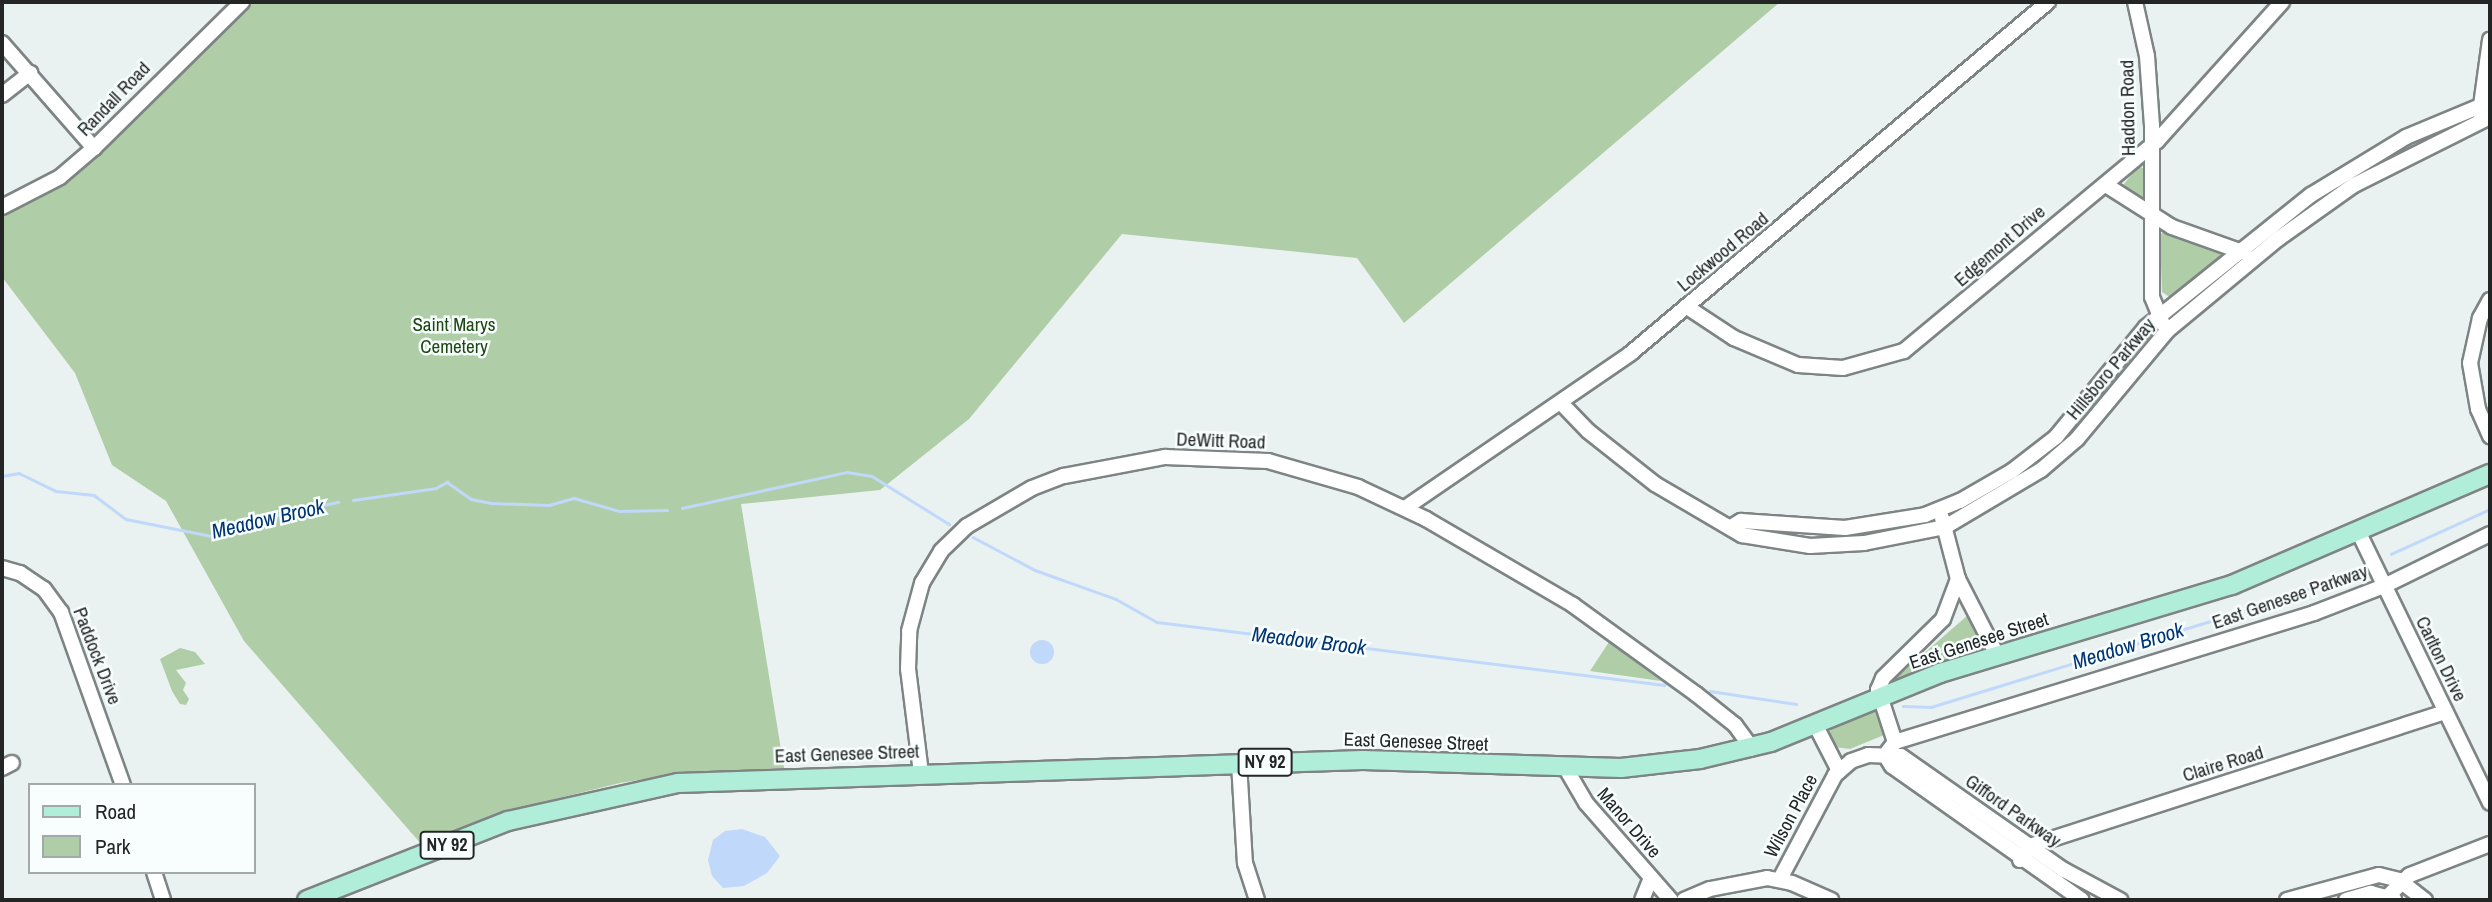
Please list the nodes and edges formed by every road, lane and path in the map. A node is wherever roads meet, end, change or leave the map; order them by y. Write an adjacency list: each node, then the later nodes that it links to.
1 (242, 2): 10 (street, Randall Road)
2 (2048, 2): 18 (street, Lockwood Road)
3 (2134, 2): 11 (street, Haddon Road)
4 (2283, 2): 11 (street, Edgemont Drive)
5 (2490, 40): 9 (street)
6 (2, 43): 7 (street)
7 (30, 73): 8 (street); 10 (street)
8 (2, 96)
9 (2485, 111): 15 (street, Hillsboro Parkway); 16 (street, Hillsboro Parkway)
10 (94, 148): 13 (street, Randall Road)
11 (2150, 148): 12 (street, Edgemont Drive); 14 (street, Haddon Road)
12 (2106, 185): 14 (street); 18 (street, Edgemont Drive)
13 (2, 207)
14 (2150, 214): 15 (street); 19 (street, Haddon Road)
15 (2239, 251): 16 (street); 19 (street, Hillsboro Parkway)
16 (2256, 257): 20 (street, Hillsboro Parkway)
17 (2490, 300): 22 (street)
18 (1687, 307): 21 (street, Lockwood Road)
19 (2159, 317): 20 (street, Haddon Road); 25 (street, Hillsboro Parkway)
20 (2167, 331): 27 (street, Hillsboro Parkway)
21 (1562, 404): 24 (street, Lockwood Road); 26 (street, Hillsboro Parkway)
22 (2490, 436)
23 (2490, 474): 28 (main road, East Genesee Street / NY 92)
24 (1405, 509): 38 (street, DeWitt Road); 43 (street, DeWitt Road)
25 (1940, 510): 26 (street, Hillsboro Parkway); 27 (street)
26 (1731, 527): 27 (street, Hillsboro Parkway)
27 (1945, 527): 31 (street)
28 (2358, 531): 32 (street, Carlton Drive); 33 (main road, East Genesee Street / NY 92)
29 (2490, 534): 32 (street, East Genesee Parkway)
30 (2, 568): 44 (street, Paddock Drive)
31 (1958, 579): 33 (street); 34 (street)
32 (2384, 586): 35 (street, Carlton Drive); 37 (street, East Genesee Parkway)
33 (1997, 655): 34 (main road, East Genesee Street / NY 92)
34 (1878, 697): 36 (main road, East Genesee Street / NY 92); 37 (street)
35 (2444, 712): 45 (street, Carlton Drive); 47 (street, Claire Road)
36 (1815, 724): 38 (main road, East Genesee Street / NY 92); 42 (street)
37 (1895, 742): 39 (street)
38 (1752, 748): 41 (main road, East Genesee Street / NY 92)
39 (1885, 755): 42 (street); 47 (street, Gifford Parkway); 48 (street, Gifford Parkway)
40 (1239, 762): 41 (main road, East Genesee Street / NY 92); 43 (main road, East Genesee Street / NY 92); 57 (street)
41 (1565, 767): 50 (street, Manor Drive)
42 (1839, 771): 51 (street, Wilson Place)
43 (921, 772): 53 (main road, East Genesee Street / NY 92)
44 (122, 783)
45 (2490, 803)
46 (2490, 845): 52 (street)
47 (2030, 846): 48 (street); 63 (street, Gifford Parkway)
48 (2020, 860): 62 (street, Gifford Parkway)
49 (154, 874): 55 (street)
50 (1651, 878): 58 (street); 59 (street, Manor Drive)
51 (1780, 879): 60 (street); 61 (street)
52 (2399, 880): 54 (street); 64 (street); 66 (street)
53 (328, 897): 56 (main road, East Genesee Street / NY 92)
54 (2392, 898): 65 (street)
55 (163, 900)
56 (307, 900)
57 (1257, 900)
58 (1642, 900)
59 (1671, 900)
60 (1684, 900)
61 (1831, 900)
62 (2082, 900)
63 (2120, 900)
64 (2287, 900)
65 (2346, 900)
66 (2425, 900)

